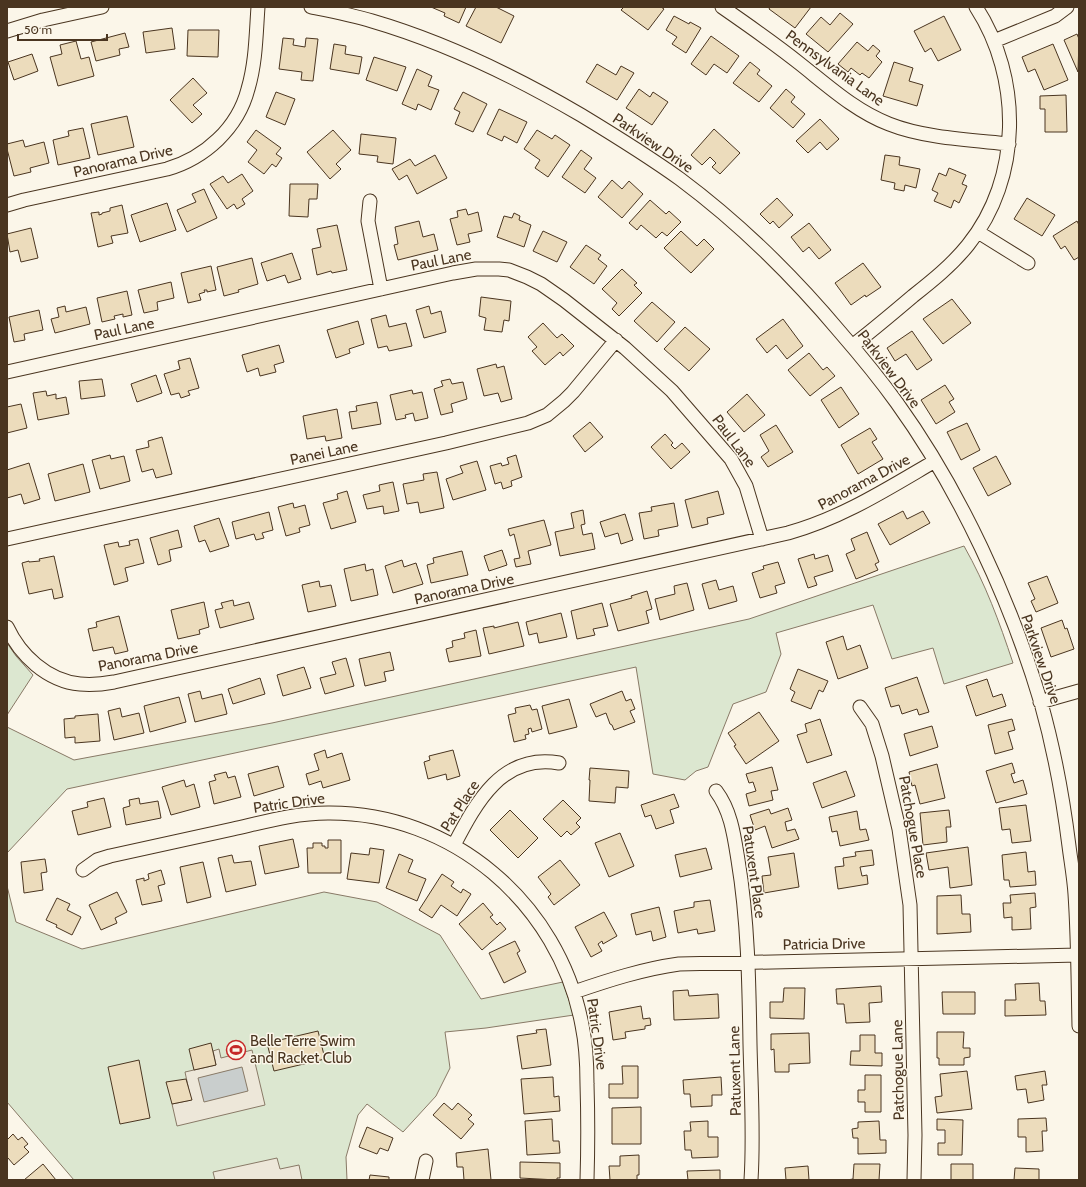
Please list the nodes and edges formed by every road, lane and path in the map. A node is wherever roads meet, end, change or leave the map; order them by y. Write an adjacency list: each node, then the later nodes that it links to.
1 (102, 7): 7 (street)
2 (258, 7): 11 (street, Panorama Drive)
3 (311, 7): 16 (street, Parkview Drive)
4 (722, 7): 9 (street, Pennsylvania Lane)
5 (976, 7): 8 (street)
6 (1067, 7): 8 (street)
7 (7, 31)
8 (994, 41): 9 (street)
9 (1008, 144): 12 (street)
10 (370, 201): 14 (street)
11 (7, 205)
12 (978, 232): 13 (street); 16 (street)
13 (1028, 263)
14 (381, 289): 15 (street, Paul Lane); 17 (street, Paul Lane)
15 (616, 340): 19 (street, Panei Lane); 20 (street, Paul Lane)
16 (852, 346): 18 (street, Parkview Drive)
17 (7, 372)
18 (935, 461): 20 (street, Panorama Drive); 23 (street, Parkview Drive)
19 (7, 539)
20 (762, 539): 21 (street, Panorama Drive)
21 (7, 627)
22 (1079, 691): 23 (street)
23 (1040, 702): 29 (street, Parkview Drive)
24 (860, 707): 30 (street, Patchogue Place)
25 (559, 763): 27 (street, Pat Place)
26 (716, 791): 31 (street, Patuxent Place)
27 (454, 845): 28 (street, Patric Drive); 32 (street, Patric Drive)
28 (83, 870)
29 (1078, 955): 30 (street, Patricia Drive); 33 (street, Parkview Drive)
30 (911, 959): 31 (street, Patricia Drive); 38 (street, Patchogue Lane)
31 (748, 962): 32 (street, Patricia Drive); 37 (street, Patuxent Lane)
32 (574, 992): 36 (street, Patric Drive)
33 (1079, 1026)
34 (426, 1161): 35 (street)
35 (422, 1180)
36 (587, 1180)
37 (751, 1180)
38 (914, 1180)

